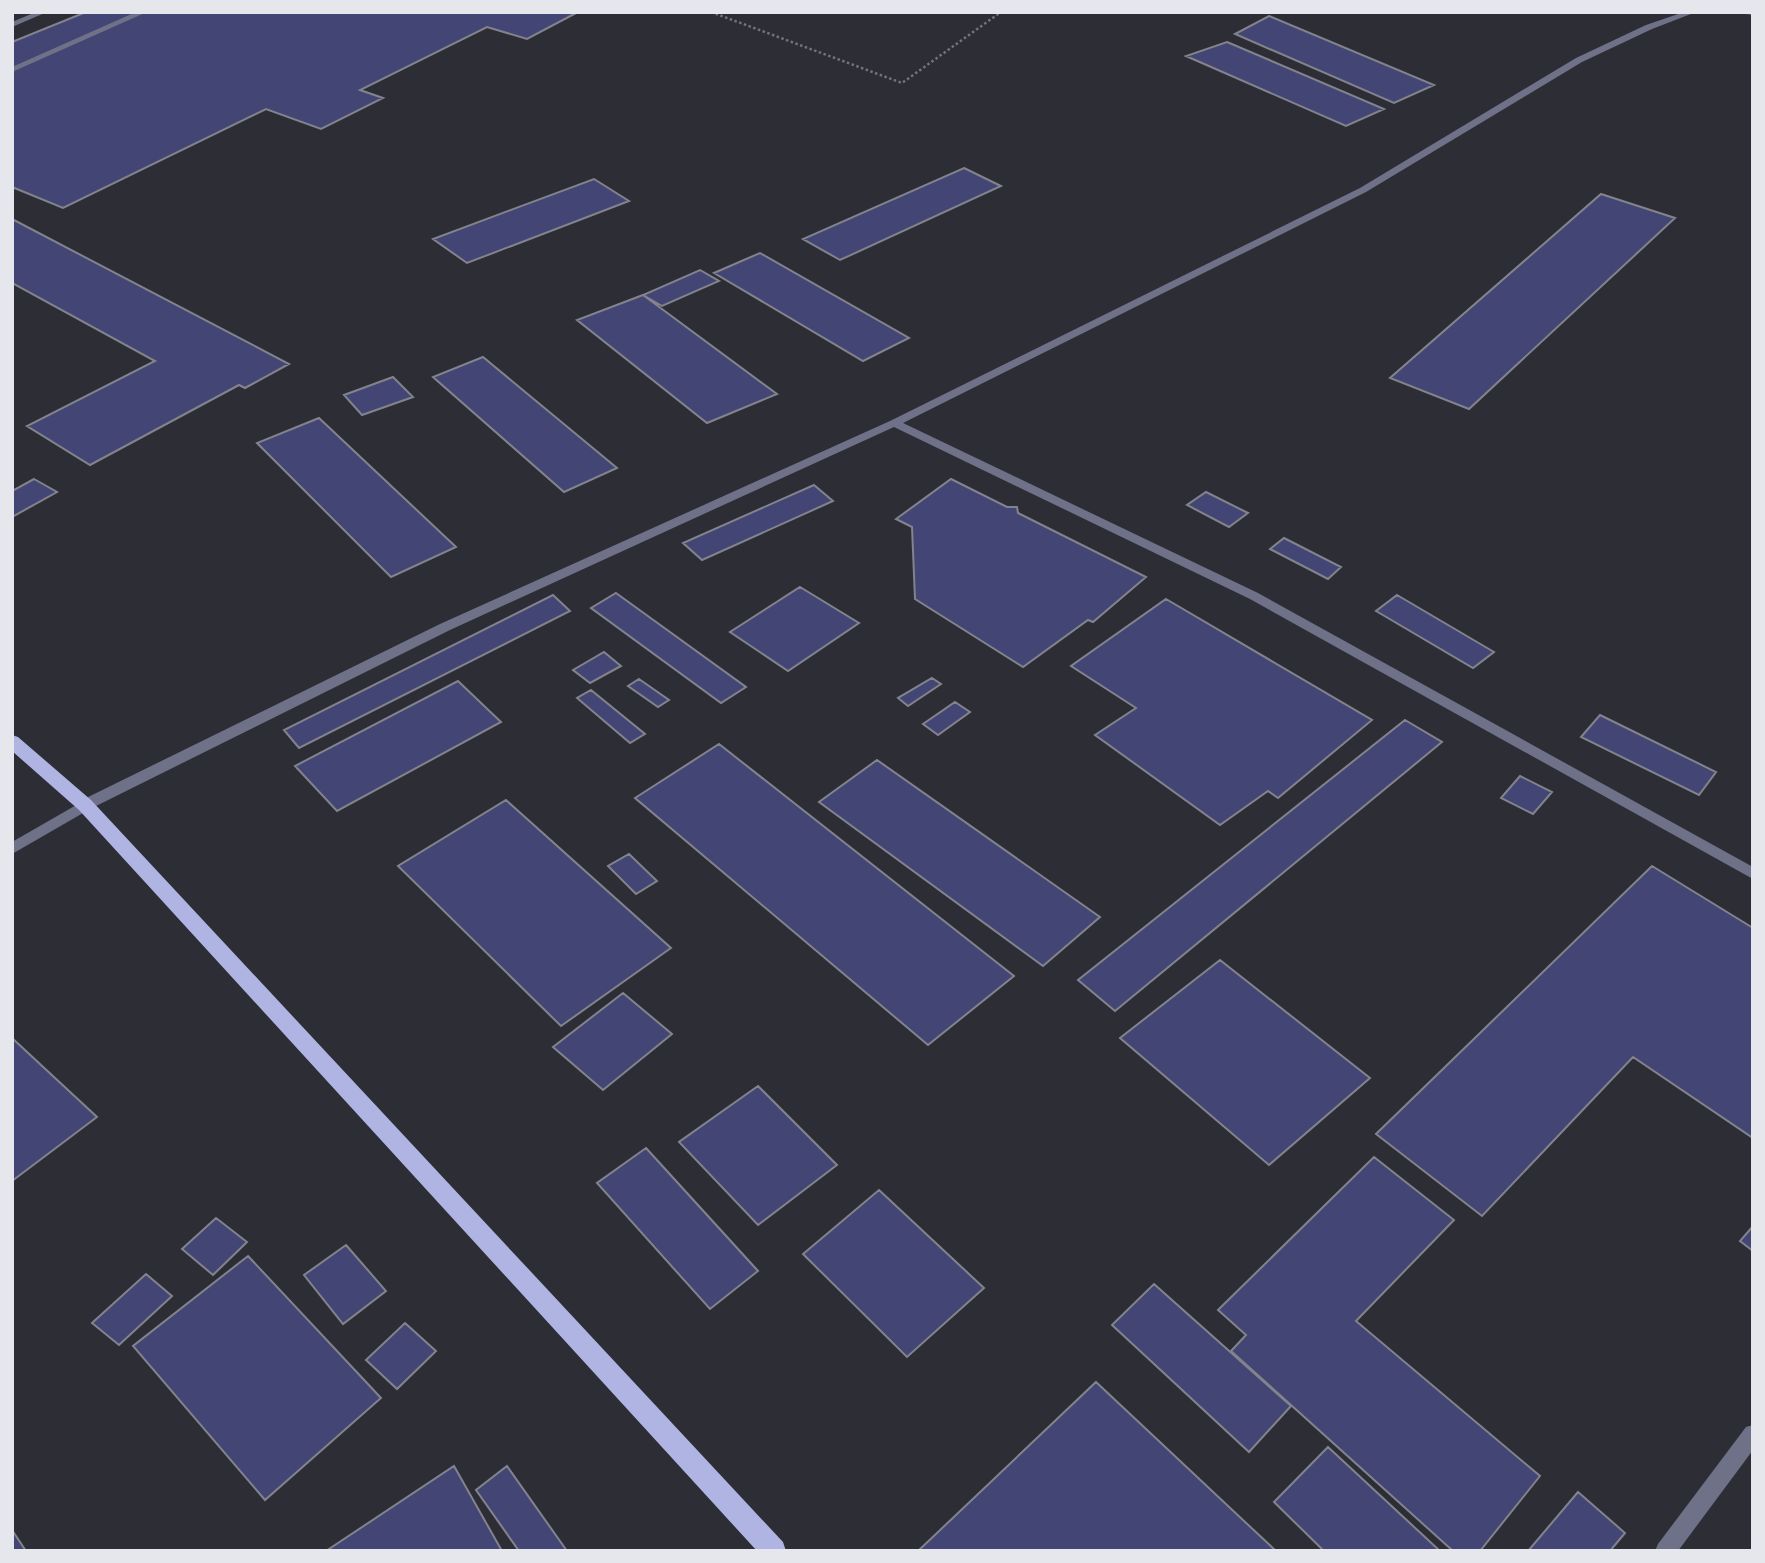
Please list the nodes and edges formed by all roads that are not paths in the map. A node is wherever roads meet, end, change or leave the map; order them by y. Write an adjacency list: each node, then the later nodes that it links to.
1 (43, 12): 4 (street)
2 (144, 12): 5 (street)
3 (1692, 12): 6 (street)
4 (12, 25)
5 (12, 70)
6 (894, 423): 8 (street); 10 (street)
7 (12, 741): 8 (main road)
8 (85, 805): 9 (street); 12 (main road)
9 (12, 849)
10 (1753, 874)
11 (1753, 1434): 13 (street)
12 (774, 1551)
13 (1665, 1551)

